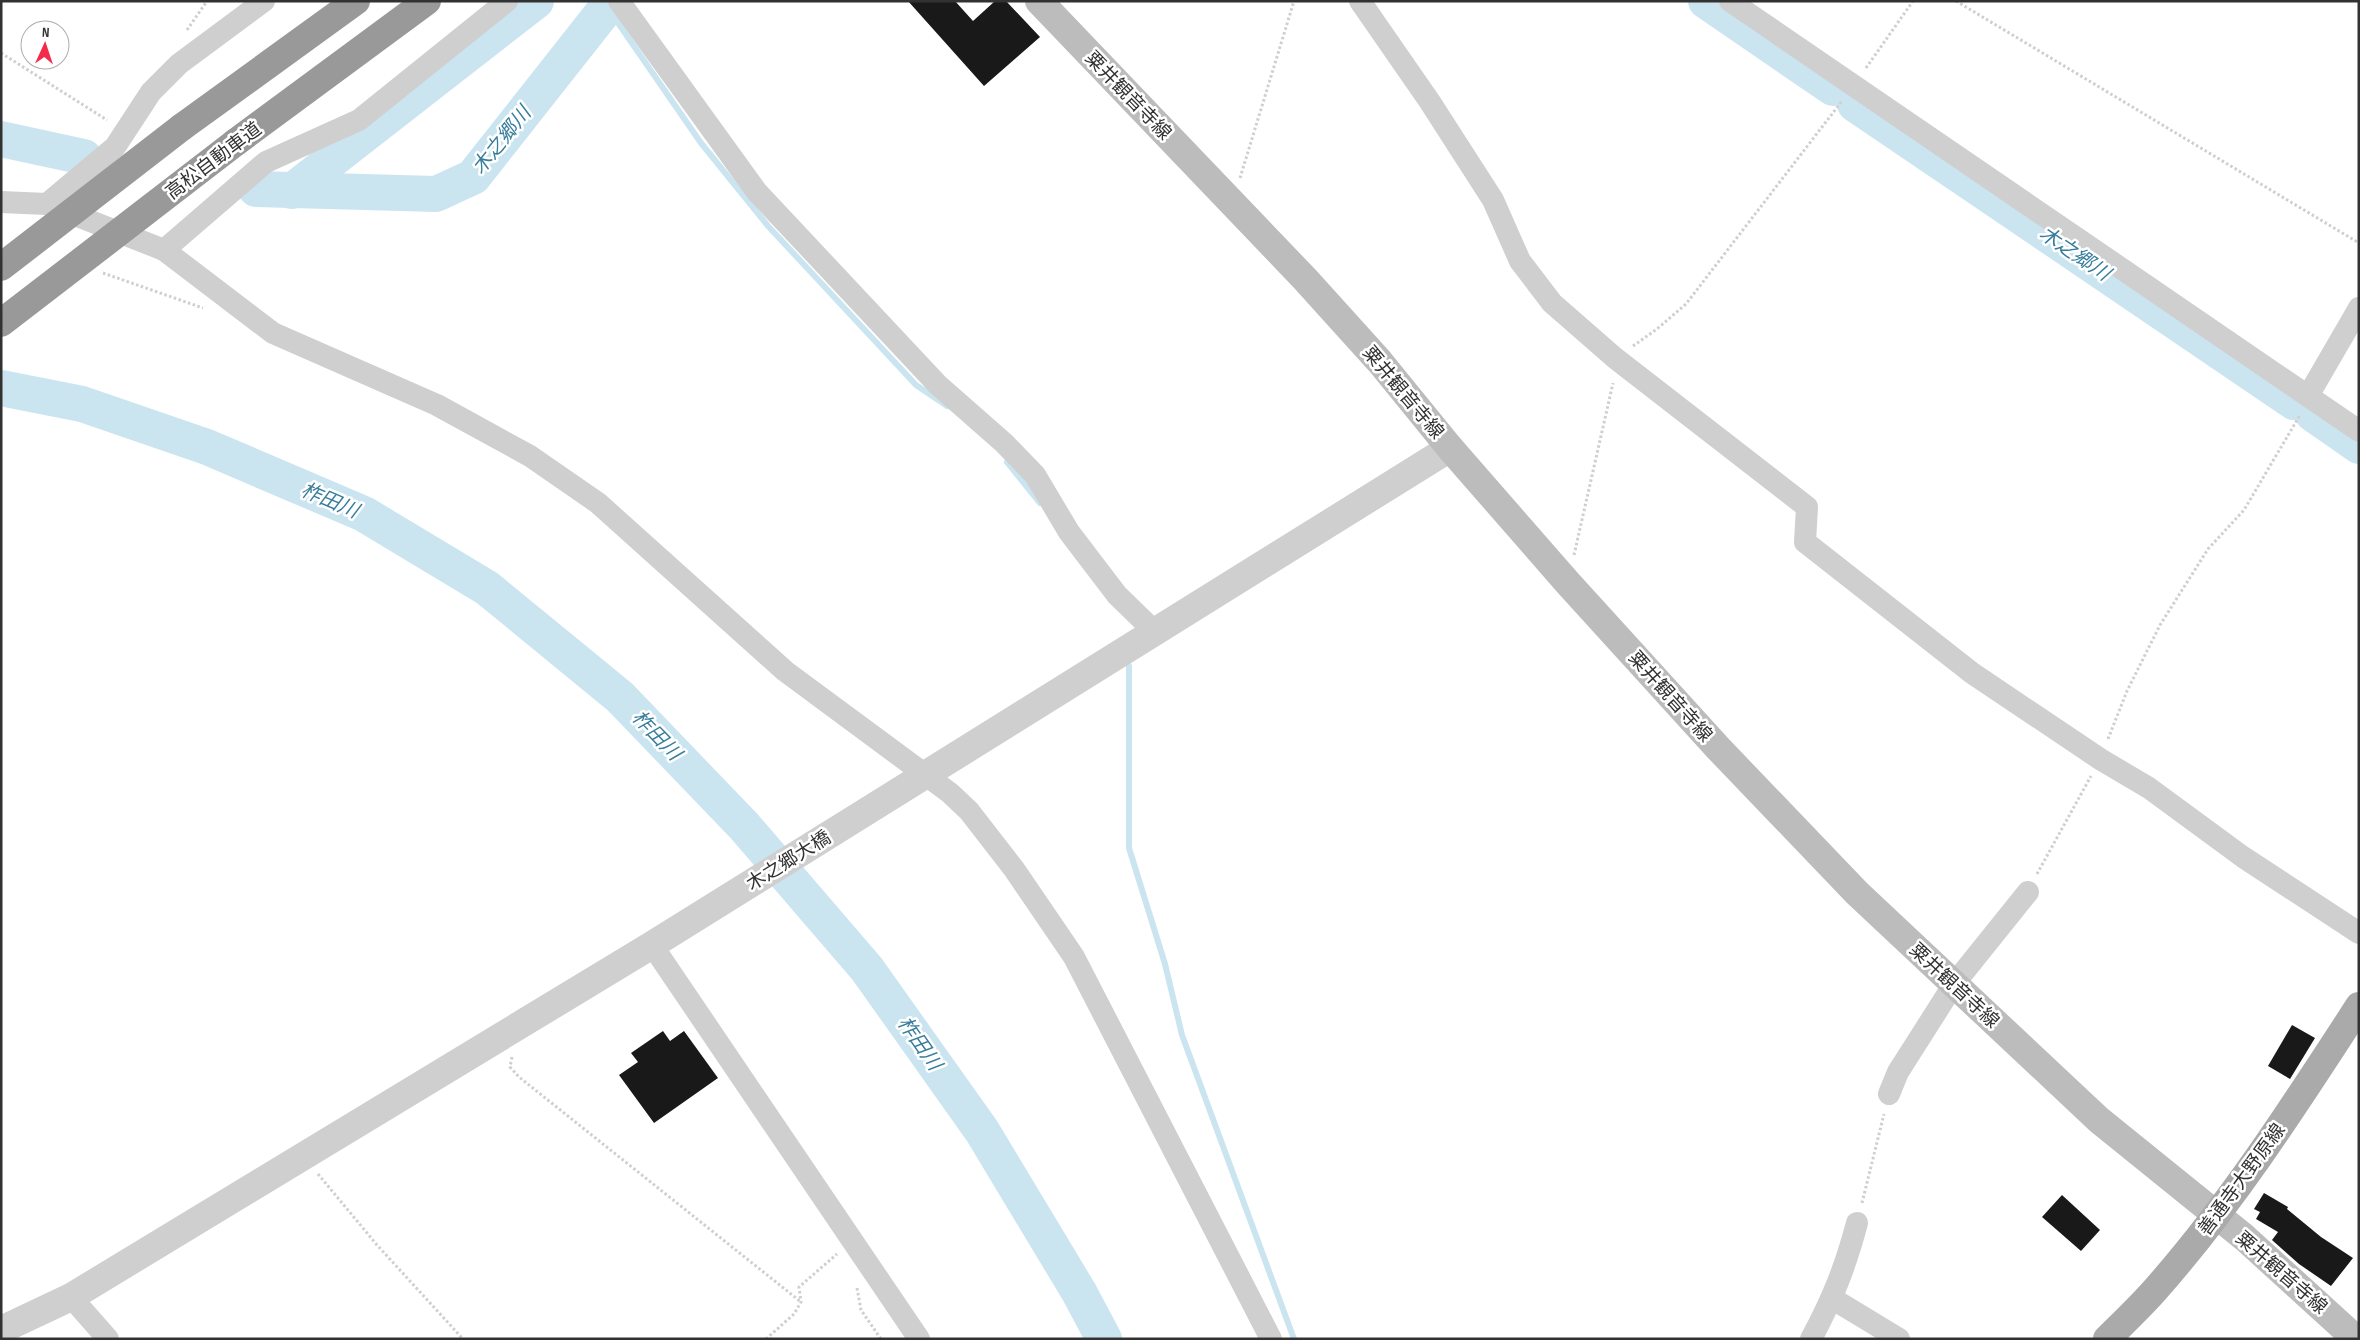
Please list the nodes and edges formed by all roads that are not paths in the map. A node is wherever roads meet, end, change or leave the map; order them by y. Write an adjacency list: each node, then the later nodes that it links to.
1 (264, 1): 10 (street)
2 (356, 1): 12 (highway, bridge)
3 (428, 1): 14 (highway, 高松自動車道, bridge)
4 (507, 1): 11 (street)
5 (619, 1): 18 (street)
6 (1039, 1): 17 (main road, 粟井観音寺線)
7 (1360, 1): 21 (street)
8 (1730, 1): 15 (street)
9 (1, 202): 10 (street)
10 (47, 204): 11 (street)
11 (164, 250): 19 (street)
12 (1, 267)
13 (2359, 308): 15 (street)
14 (1, 322)
15 (2308, 396): 16 (street)
16 (2359, 431)
17 (1450, 448): 18 (street, 木之郷大橋); 23 (main road, 粟井観音寺線)
18 (1155, 632): 19 (street, 木之郷大橋)
19 (924, 776): 22 (street, 木之郷大橋); 33 (street)
20 (2028, 892): 23 (street)
21 (2359, 933)
22 (652, 945): 28 (street, 木之郷大橋); 32 (street)
23 (1954, 984): 25 (street); 26 (main road, 粟井観音寺線)
24 (2359, 1006): 26 (main road, 善通寺大野原線)
25 (1889, 1094)
26 (2216, 1215): 36 (main road, 善通寺大野原線); 37 (main road, 粟井観音寺線)
27 (1856, 1223): 29 (street)
28 (71, 1297): 30 (street, 木之郷大橋); 31 (street)
29 (1833, 1299): 34 (street); 35 (street)
30 (1, 1330)
31 (108, 1339)
32 (919, 1339)
33 (1271, 1339)
34 (1811, 1339)
35 (1899, 1339)
36 (2107, 1339)
37 (2356, 1339)

